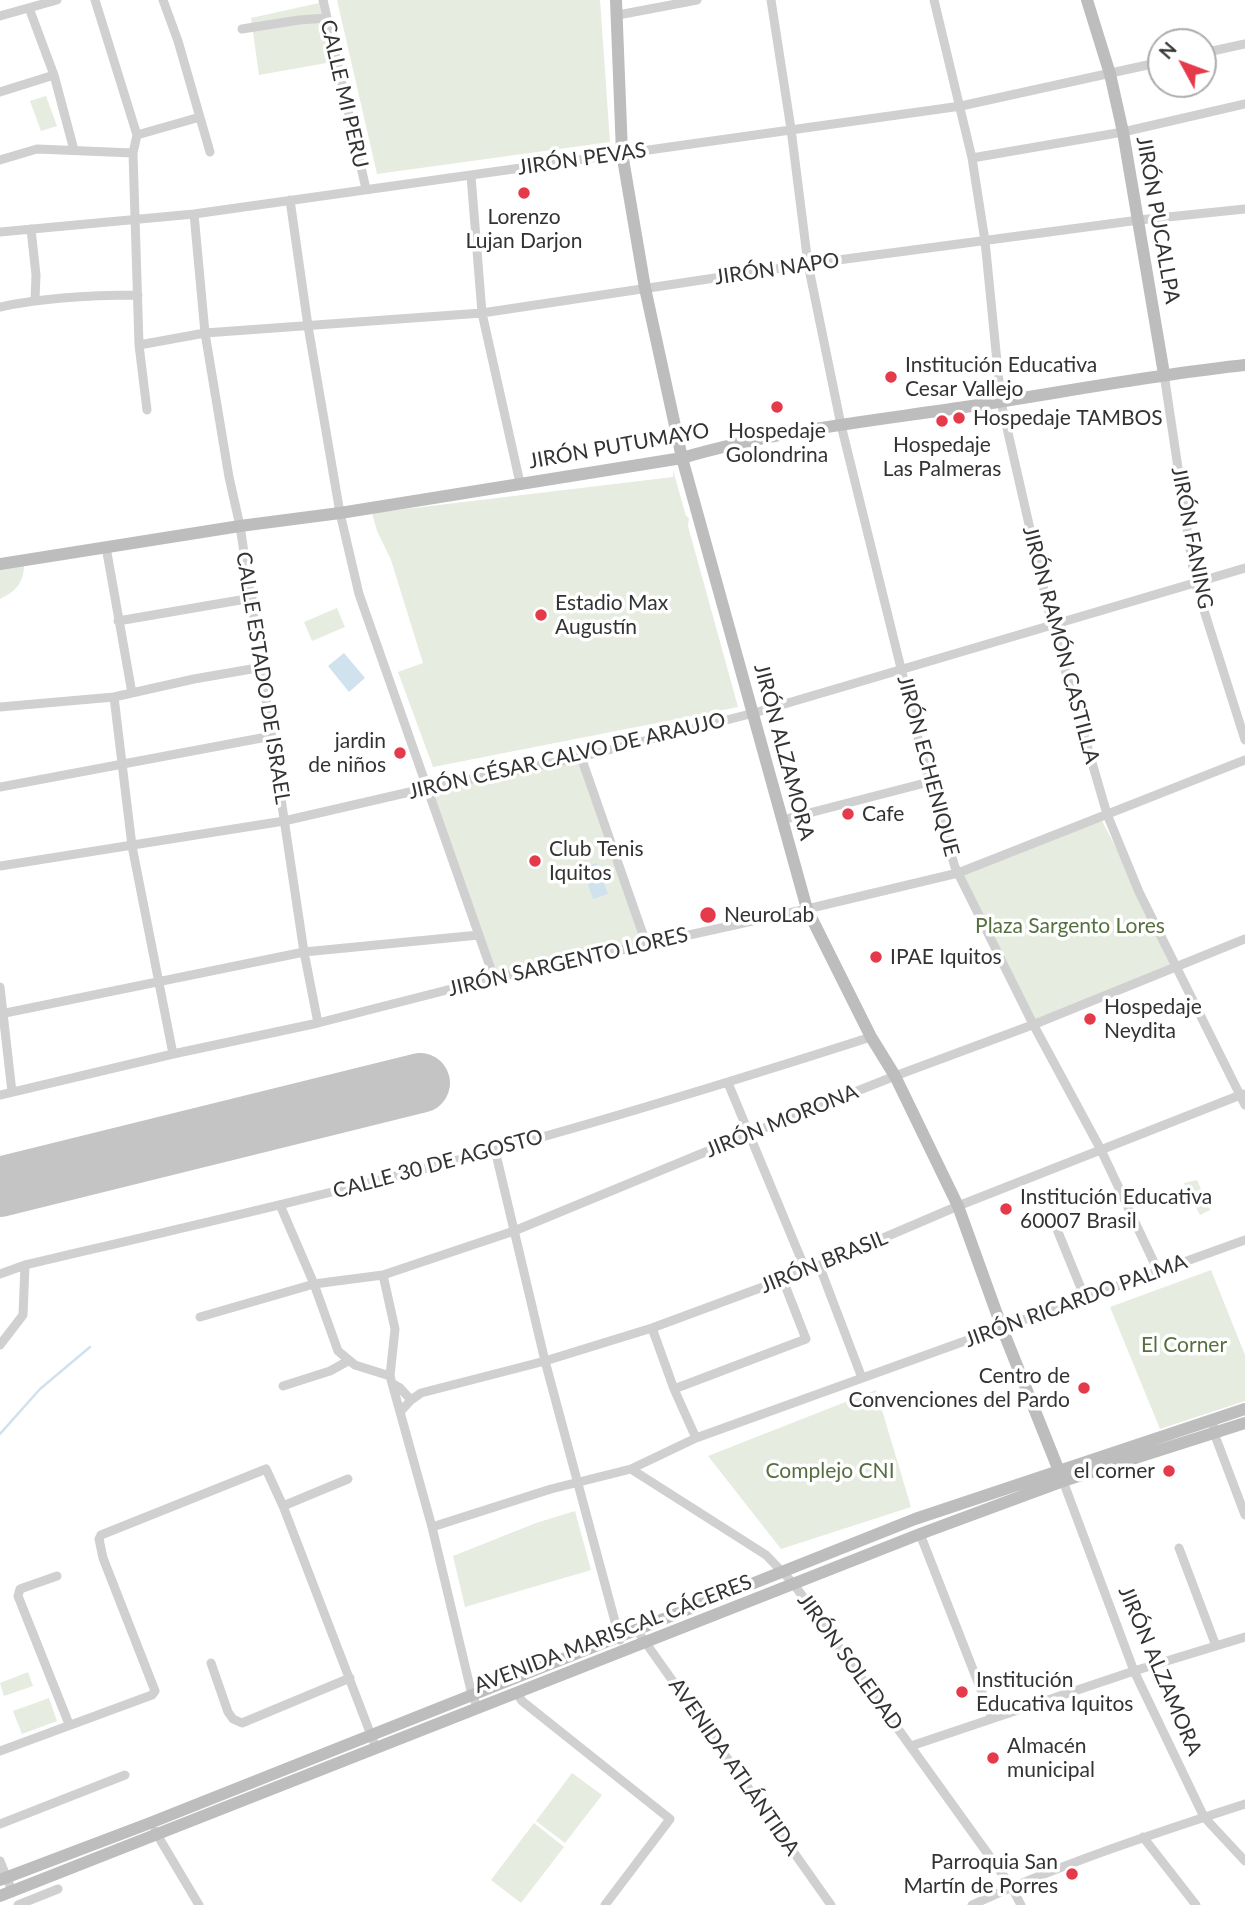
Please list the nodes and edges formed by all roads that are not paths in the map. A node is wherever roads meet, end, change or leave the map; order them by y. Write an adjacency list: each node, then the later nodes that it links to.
1 (57, 0): 10 (street)
2 (95, 0): 26 (street)
3 (163, 0): 23 (street)
4 (323, 0): 13 (street, CALLE MI PERU)
5 (616, 0): 11 (street, JIRÓN ALZAMORA)
6 (697, 0): 11 (street)
7 (771, 0): 24 (street, JIRÓN ECHENIQUE)
8 (934, 0): 22 (street, JIRÓN RAMÓN CASTILLA)
9 (1087, 0): 18 (street, JIRÓN PUCALLPA)
10 (29, 8): 12 (street); 19 (street)
11 (618, 15): 30 (street, JIRÓN ALZAMORA)
12 (0, 16)
13 (327, 19): 14 (street); 34 (street, CALLE MI PERU)
14 (242, 29)
15 (1245, 44): 16 (street)
16 (1217, 50)
17 (1147, 65): 18 (street, JIRÓN PEVAS)
18 (1110, 74): 22 (street, JIRÓN PEVAS); 25 (street, JIRÓN PUCALLPA)
19 (54, 75): 20 (street); 27 (street)
20 (0, 92)
21 (1245, 104): 25 (street)
22 (961, 106): 24 (street, JIRÓN PEVAS); 31 (street, JIRÓN RAMÓN CASTILLA)
23 (200, 117): 26 (street); 28 (street)
24 (791, 129): 30 (street, JIRÓN PEVAS); 43 (street, JIRÓN ECHENIQUE)
25 (1123, 132): 31 (street); 38 (street, JIRÓN PUCALLPA)
26 (137, 135): 29 (street)
27 (74, 150): 29 (street); 32 (street)
28 (210, 152)
29 (132, 153): 39 (street)
30 (622, 153): 33 (street, JIRÓN PEVAS); 44 (street, JIRÓN ALZAMORA)
31 (972, 158): 42 (street, JIRÓN RAMÓN CASTILLA)
32 (0, 160)
33 (471, 176): 34 (street, JIRÓN PEVAS); 48 (street)
34 (366, 188): 35 (street, JIRÓN PEVAS)
35 (290, 200): 37 (street, JIRÓN PEVAS); 49 (street)
36 (1245, 209): 38 (street, JIRÓN NAPO)
37 (194, 214): 39 (street, JIRÓN PEVAS); 50 (street, CALLE ESTADO DE ISRAEL)
38 (1139, 220): 42 (street, JIRÓN NAPO); 53 (street, JIRÓN PUCALLPA)
39 (135, 221): 40 (street, JIRÓN PEVAS); 45 (street)
40 (31, 229): 41 (street, JIRÓN PEVAS); 46 (street)
41 (0, 232)
42 (985, 241): 43 (street, JIRÓN NAPO); 54 (street, JIRÓN RAMÓN CASTILLA)
43 (808, 264): 44 (street, JIRÓN NAPO); 56 (street, JIRÓN ECHENIQUE)
44 (645, 288): 48 (street, JIRÓN NAPO); 57 (street, JIRÓN ALZAMORA)
45 (138, 295): 46 (street); 51 (street)
46 (35, 299): 47 (street)
47 (0, 307)
48 (482, 313): 49 (street, JIRÓN NAPO); 58 (street)
49 (308, 326): 50 (street, JIRÓN NAPO); 59 (street)
50 (205, 333): 51 (street, JIRÓN NAPO); 60 (street, CALLE ESTADO DE ISRAEL)
51 (139, 345): 55 (street)
52 (1245, 365): 53 (street, JIRÓN PUTUMAYO)
53 (1164, 374): 54 (street, JIRÓN PUTUMAYO); 64 (street, JIRÓN FANING)
54 (1001, 402): 56 (street, JIRÓN PUTUMAYO); 67 (street, JIRÓN RAMÓN CASTILLA)
55 (148, 410)
56 (841, 425): 57 (street, JIRÓN PUTUMAYO); 69 (street, JIRÓN ECHENIQUE)
57 (682, 458): 58 (street, JIRÓN PUTUMAYO); 73 (street, JIRÓN ALZAMORA)
58 (520, 483): 59 (street, JIRÓN PUTUMAYO)
59 (340, 513): 60 (street, JIRÓN PUTUMAYO); 81 (street)
60 (240, 526): 61 (street, JIRÓN PUTUMAYO); 65 (street, CALLE ESTADO DE ISRAEL)
61 (106, 547): 62 (street, JIRÓN PUTUMAYO); 66 (street)
62 (0, 564)
63 (1245, 568): 64 (street, JIRÓN CÉSAR CALVO DE ARAUJO)
64 (1195, 582): 67 (street, JIRÓN CÉSAR CALVO DE ARAUJO); 75 (street, JIRÓN FANING)
65 (251, 598): 66 (street); 68 (street, CALLE ESTADO DE ISRAEL)
66 (118, 621): 70 (street)
67 (1052, 625): 69 (street, JIRÓN CÉSAR CALVO DE ARAUJO); 82 (street, JIRÓN RAMÓN CASTILLA)
68 (263, 667): 70 (street); 74 (street, CALLE ESTADO DE ISRAEL)
69 (902, 669): 73 (street, JIRÓN CÉSAR CALVO DE ARAUJO); 79 (street, JIRÓN ECHENIQUE)
70 (132, 693): 71 (street)
71 (114, 697): 72 (street); 78 (street)
72 (0, 707)
73 (754, 713): 76 (street, JIRÓN CÉSAR CALVO DE ARAUJO); 83 (street, JIRÓN ALZAMORA)
74 (272, 736): 78 (street); 84 (street, CALLE ESTADO DE ISRAEL)
75 (1245, 740)
76 (581, 757): 81 (street, JIRÓN CÉSAR CALVO DE ARAUJO); 91 (street)
77 (1245, 760): 82 (street, JIRÓN SARGENTO LORES)
78 (122, 763): 80 (street); 85 (street)
79 (929, 782): 83 (street); 87 (street, JIRÓN ECHENIQUE)
80 (0, 786)
81 (427, 788): 84 (street, JIRÓN CÉSAR CALVO DE ARAUJO); 89 (street)
82 (1107, 814): 87 (street, JIRÓN SARGENTO LORES); 93 (street, JIRÓN RAMÓN CASTILLA)
83 (782, 820): 88 (street, JIRÓN ALZAMORA)
84 (284, 821): 85 (street, JIRÓN CÉSAR CALVO DE ARAUJO); 92 (street, CALLE ESTADO DE ISRAEL)
85 (132, 846): 86 (street, JIRÓN CÉSAR CALVO DE ARAUJO); 95 (street)
86 (0, 866)
87 (958, 873): 88 (street, JIRÓN SARGENTO LORES); 99 (street, JIRÓN ECHENIQUE)
88 (807, 909): 91 (street, JIRÓN SARGENTO LORES); 100 (street, JIRÓN ALZAMORA)
89 (479, 935): 92 (street); 94 (street)
90 (1245, 939): 93 (street, JIRÓN MORONA)
91 (646, 943): 94 (street, JIRÓN SARGENTO LORES)
92 (304, 952): 95 (street); 98 (street, CALLE ESTADO DE ISRAEL)
93 (1178, 966): 99 (street, JIRÓN MORONA); 105 (street, JIRÓN RAMÓN CASTILLA)
94 (494, 978): 98 (street, JIRÓN SARGENTO LORES)
95 (158, 983): 97 (street); 101 (street)
96 (0, 987): 97 (street)
97 (1, 1014): 104 (street)
98 (318, 1023): 101 (street, JIRÓN SARGENTO LORES)
99 (1033, 1024): 102 (street, JIRÓN MORONA); 110 (street, JIRÓN ECHENIQUE)
100 (871, 1037): 102 (street, JIRÓN ALZAMORA); 103 (street, CALLE 30 DE AGOSTO)
101 (173, 1054): 104 (street, JIRÓN SARGENTO LORES)
102 (895, 1076): 108 (street, JIRÓN MORONA); 112 (street, JIRÓN ALZAMORA)
103 (728, 1083): 108 (street); 109 (street, CALLE 30 DE AGOSTO)
104 (12, 1092): 106 (street, JIRÓN SARGENTO LORES)
105 (1242, 1094): 107 (street, JIRÓN RAMÓN CASTILLA); 110 (street, JIRÓN BRASIL)
106 (0, 1095)
107 (1245, 1105)
108 (749, 1134): 114 (street, JIRÓN MORONA); 118 (street)
109 (495, 1150): 111 (street, CALLE 30 DE AGOSTO); 114 (street)
110 (1101, 1150): 112 (street, JIRÓN BRASIL); 119 (street, JIRÓN ECHENIQUE)
111 (280, 1205): 116 (street, CALLE 30 DE AGOSTO); 123 (street)
112 (958, 1206): 117 (street, JIRÓN BRASIL); 127 (street, JIRÓN ALZAMORA)
113 (1056, 1227): 124 (street)
114 (514, 1231): 121 (street, JIRÓN MORONA); 130 (street)
115 (1245, 1240): 119 (street, JIRÓN RICARDO PALMA)
116 (25, 1265): 120 (street, CALLE 30 DE AGOSTO); 128 (street)
117 (819, 1265): 118 (street, JIRÓN BRASIL); 131 (street)
118 (806, 1271): 122 (street, JIRÓN BRASIL)
119 (1158, 1271): 124 (street, JIRÓN RICARDO PALMA)
120 (0, 1274)
121 (383, 1275): 123 (street, JIRÓN MORONA); 132 (street)
122 (783, 1280): 126 (street, JIRÓN BRASIL); 134 (street)
123 (314, 1284): 125 (street, JIRÓN MORONA); 129 (street)
124 (1085, 1298): 127 (street, JIRÓN RICARDO PALMA)
125 (200, 1317)
126 (652, 1328): 130 (street, JIRÓN BRASIL); 134 (street)
127 (1002, 1328): 131 (street, JIRÓN RICARDO PALMA); 142 (street, JIRÓN ALZAMORA)
128 (0, 1345)
129 (348, 1361): 132 (street); 133 (street)
130 (545, 1361): 135 (street, JIRÓN BRASIL); 144 (street)
131 (862, 1378): 140 (street, JIRÓN RICARDO PALMA)
132 (391, 1380): 135 (street); 137 (street)
133 (283, 1386)
134 (674, 1388): 140 (street)
135 (411, 1400): 137 (street, JIRÓN BRASIL)
136 (1245, 1409): 139 (street, AVENIDA MARISCAL CÁCERES)
137 (400, 1412): 147 (street)
138 (1245, 1423): 139 (street, AVENIDA MARISCAL CÁCERES)
139 (1213, 1426): 142 (street, AVENIDA MARISCAL CÁCERES); 146 (street)
140 (696, 1438): 141 (street, JIRÓN RICARDO PALMA)
141 (631, 1469): 144 (street, JIRÓN RICARDO PALMA); 150 (street, JIRÓN SOLEDAD)
142 (1060, 1476): 148 (street, AVENIDA MARISCAL CÁCERES); 150 (street, AVENIDA MARISCAL CÁCERES); 160 (street, JIRÓN ALZAMORA)
143 (348, 1479): 145 (street)
144 (578, 1483): 147 (street, JIRÓN RICARDO PALMA); 154 (street)
145 (284, 1506): 161 (street); 166 (street)
146 (1245, 1515)
147 (432, 1527): 163 (street)
148 (920, 1534): 152 (street, AVENIDA MARISCAL CÁCERES); 165 (street)
149 (1179, 1548): 157 (street)
150 (782, 1571): 152 (street, JIRÓN SOLEDAD); 153 (street, AVENIDA MARISCAL CÁCERES)
151 (57, 1576): 166 (street)
152 (793, 1583): 156 (street, AVENIDA MARISCAL CÁCERES); 168 (street, JIRÓN SOLEDAD)
153 (636, 1629): 154 (street, AVENIDA MARISCAL CÁCERES); 156 (street, AVENIDA ATLÁNTIDA)
154 (618, 1636): 158 (street); 163 (street, AVENIDA MARISCAL CÁCERES)
155 (1245, 1637): 157 (street)
156 (645, 1642): 158 (street, AVENIDA MARISCAL CÁCERES); 185 (street, AVENIDA ATLÁNTIDA)
157 (1216, 1646): 160 (street)
158 (623, 1651): 162 (street, AVENIDA MARISCAL CÁCERES)
159 (211, 1663): 161 (street)
160 (1134, 1671): 165 (street); 172 (street, JIRÓN ALZAMORA)
161 (350, 1678): 167 (street)
162 (517, 1692): 164 (street, AVENIDA MARISCAL CÁCERES); 184 (street)
163 (472, 1695): 164 (street); 167 (street, AVENIDA MARISCAL CÁCERES)
164 (478, 1707): 167 (street, AVENIDA MARISCAL CÁCERES)
165 (992, 1718): 168 (street)
166 (69, 1724): 169 (street)
167 (374, 1742): 174 (street, AVENIDA MARISCAL CÁCERES)
168 (911, 1746): 179 (street, JIRÓN SOLEDAD)
169 (0, 1751)
170 (125, 1775): 173 (street)
171 (1245, 1804): 172 (street)
172 (1204, 1817): 175 (street); 177 (street, JIRÓN ALZAMORA)
173 (0, 1824)
174 (153, 1829): 178 (street, AVENIDA MARISCAL CÁCERES); 181 (street, AVENIDA MARISCAL CÁCERES); 183 (street)
175 (1143, 1837): 179 (street); 188 (street)
176 (0, 1861): 178 (street)
177 (1245, 1861)
178 (3, 1878): 181 (street)
179 (1012, 1886): 186 (street); 187 (street, JIRÓN SOLEDAD)
180 (58, 1889): 182 (street)
181 (6, 1893)
182 (18, 1905)
183 (199, 1905)
184 (605, 1905)
185 (831, 1905)
186 (972, 1905)
187 (1021, 1905)
188 (1196, 1905)

